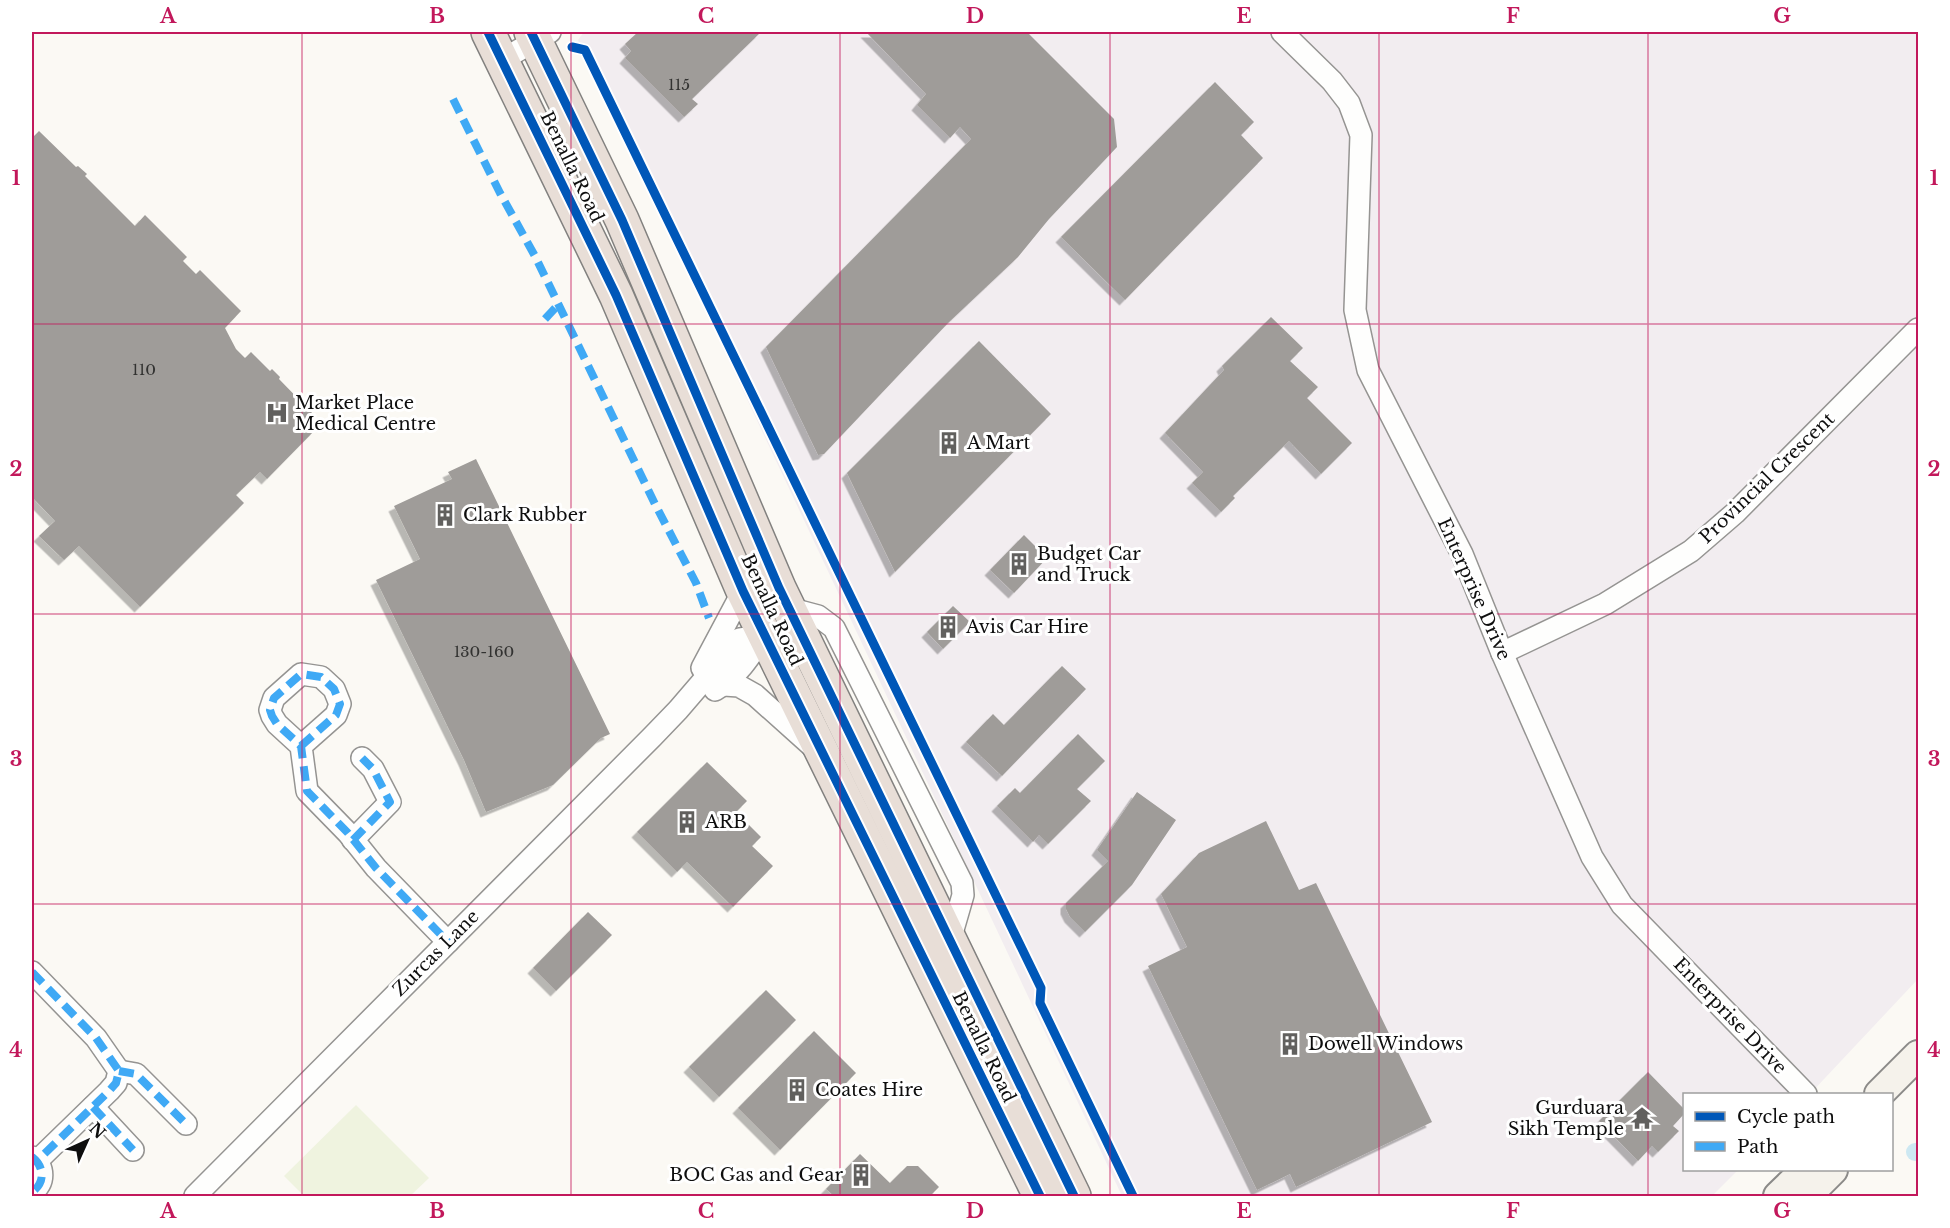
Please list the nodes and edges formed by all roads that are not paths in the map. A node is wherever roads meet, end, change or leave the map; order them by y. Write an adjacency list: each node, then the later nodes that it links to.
1 (1282, 32): 8 (street, Enterprise Drive)
2 (539, 34): 3 (street); 6 (highway, Benalla Road)
3 (496, 40): 5 (highway, Benalla Road)
4 (1918, 329): 8 (street, Provincial Crescent)
5 (743, 591): 7 (highway, Benalla Road); 10 (street, Zurcas Lane)
6 (792, 616): 7 (highway); 17 (highway, Benalla Road)
7 (764, 635): 9 (street, Zurcas Lane); 10 (street, Zurcas Lane); 12 (highway, Benalla Road)
8 (1502, 653): 22 (street, Enterprise Drive)
9 (724, 685): 10 (street, Zurcas Lane); 12 (street)
10 (678, 710): 15 (street, Zurcas Lane)
11 (301, 746): 14 (street)
12 (824, 757): 20 (highway, Benalla Road)
13 (362, 758): 14 (street)
14 (353, 840): 15 (street)
15 (448, 942): 32 (street, Zurcas Lane)
16 (32, 972): 19 (street)
17 (994, 1032): 20 (highway); 34 (highway, Benalla Road)
18 (1918, 1055): 23 (main road)
19 (119, 1071): 24 (street); 26 (street)
20 (983, 1082): 33 (highway, Benalla Road)
21 (1918, 1082): 25 (main road)
22 (1804, 1093)
23 (1881, 1093)
24 (93, 1107): 27 (street); 28 (street)
25 (1893, 1108)
26 (186, 1124)
27 (133, 1150)
28 (34, 1159): 31 (street)
29 (1804, 1171): 35 (main road)
30 (1832, 1171): 36 (main road)
31 (37, 1192)
32 (195, 1197)
33 (1040, 1197)
34 (1074, 1197)
35 (1778, 1197)
36 (1807, 1197)

